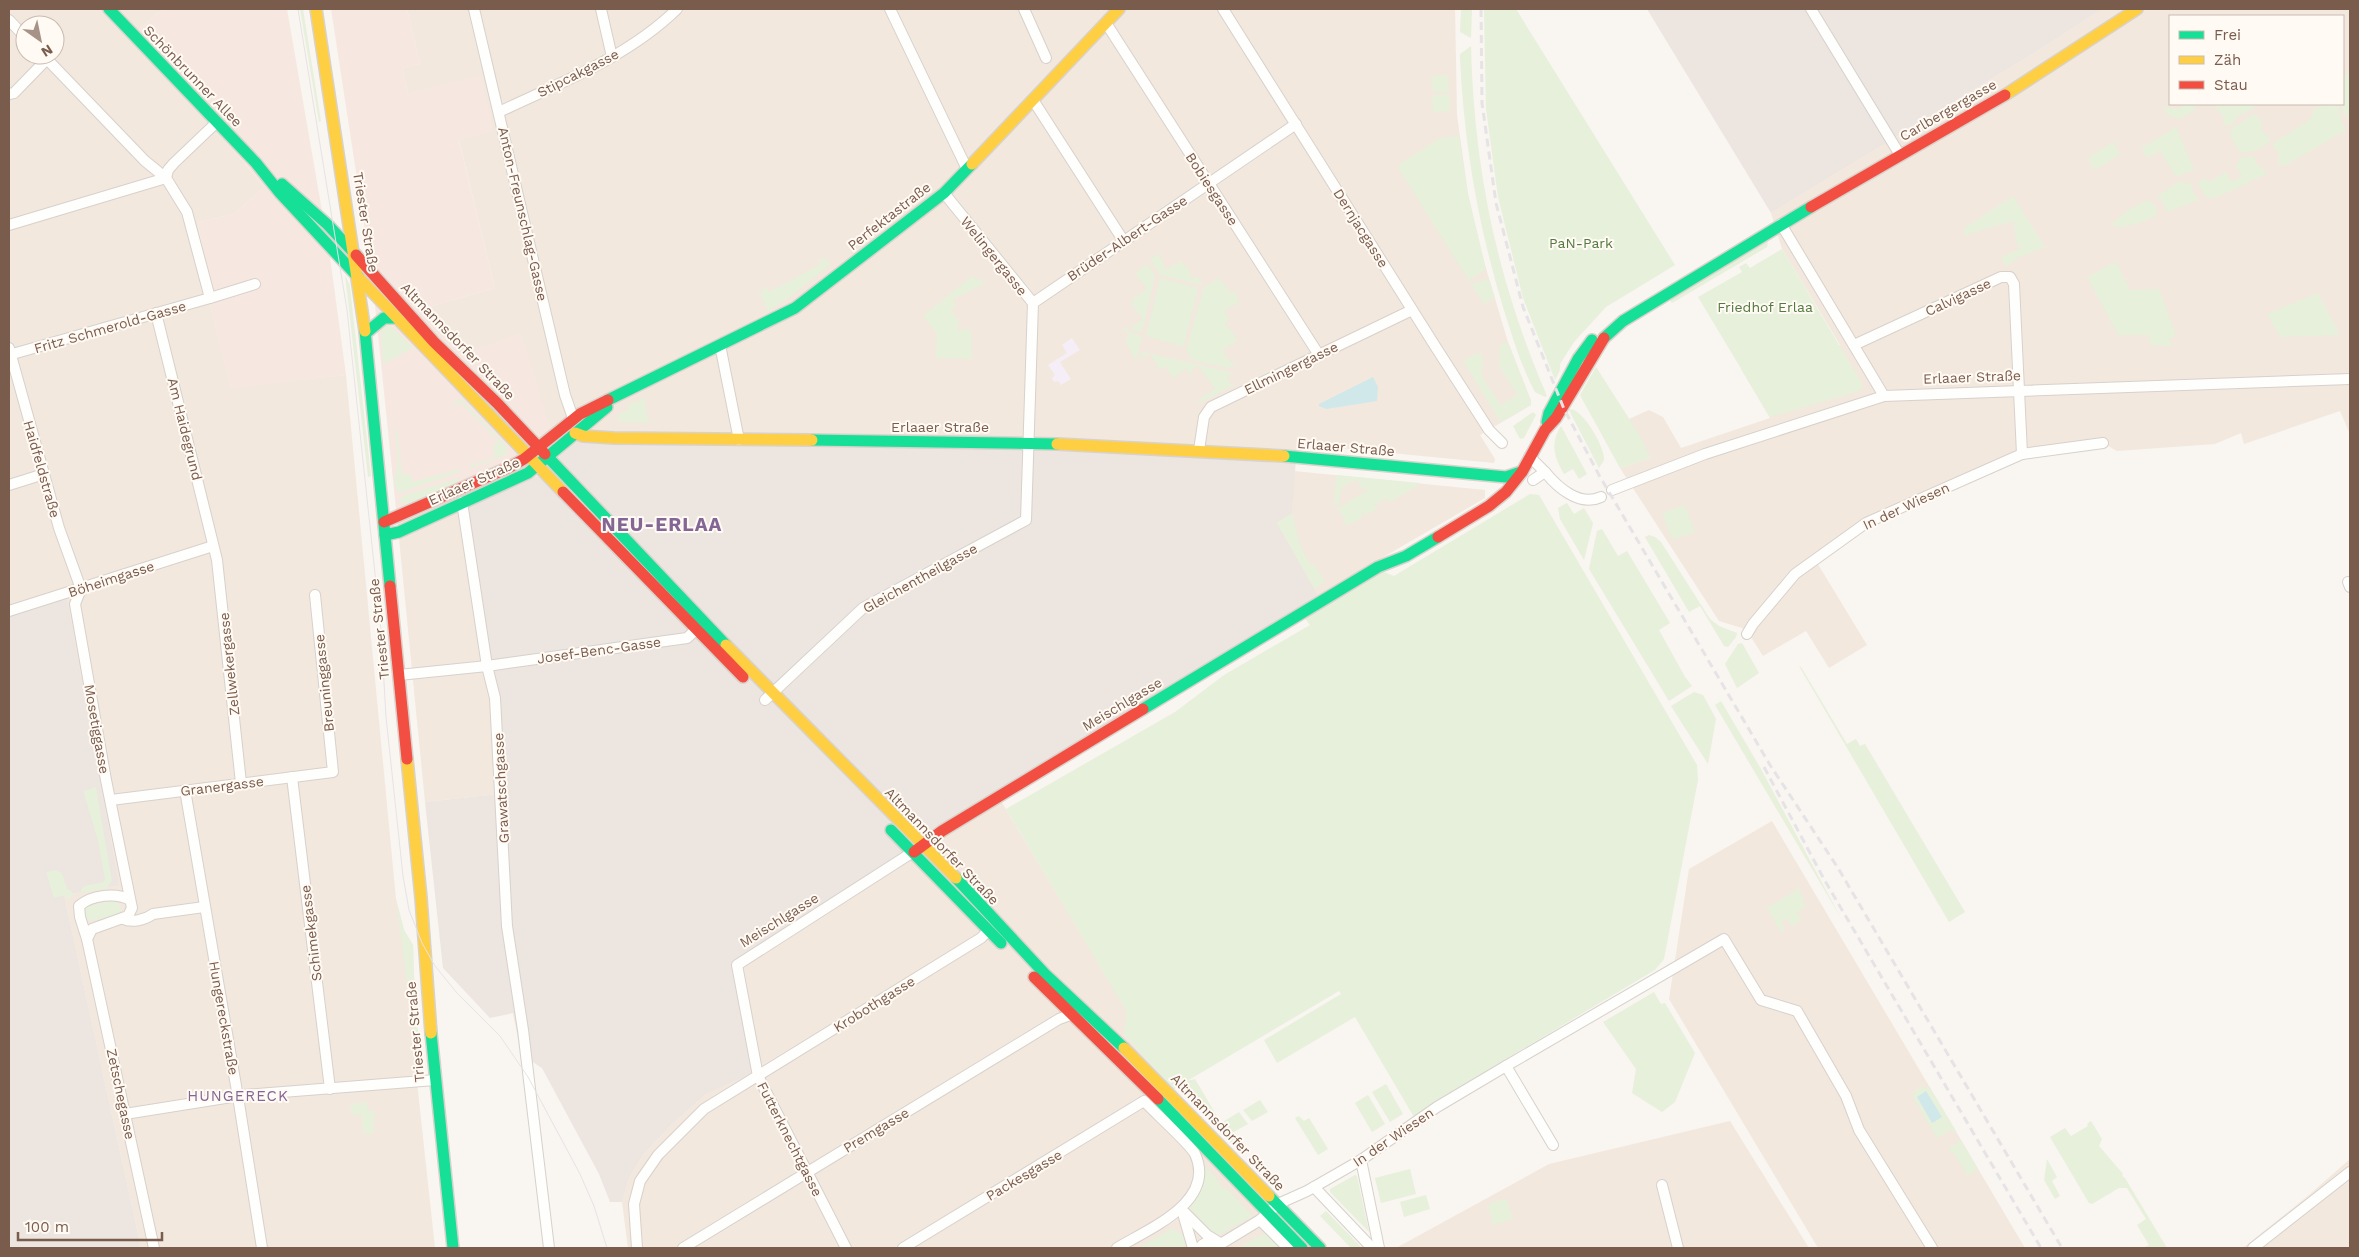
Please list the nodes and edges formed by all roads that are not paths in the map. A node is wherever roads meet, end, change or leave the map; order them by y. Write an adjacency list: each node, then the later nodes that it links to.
1 (109, 9): 20 (main road, Schönbrunner Allee)
2 (316, 9): 31 (main road, Triester Straße)
3 (474, 9): 19 (street, Anton-Freunschlag-Gasse)
4 (601, 9): 13 (street)
5 (677, 9): 13 (street, Stipcakgasse)
6 (890, 9): 24 (street)
7 (1024, 9): 14 (street)
8 (1120, 9): 12 (main road, Perfektastraße)
9 (1223, 9): 21 (street, Dernjacgasse)
10 (1811, 9): 22 (street)
11 (2137, 9): 22 (main road, Carlbergergasse)
12 (1106, 23): 18 (main road, Perfektastraße); 26 (street, Bobiesgasse)
13 (612, 57): 19 (street, Stipcakgasse)
14 (1046, 58)
15 (38, 65): 17 (street)
16 (53, 65): 25 (street)
17 (9, 94)
18 (1033, 100): 24 (main road, Perfektastraße); 30 (street)
19 (499, 112): 48 (street, Anton-Freunschlag-Gasse)
20 (217, 122): 23 (main road, Schönbrunner Allee); 25 (street)
21 (1296, 124): 26 (street, Brüder-Albert-Gasse); 36 (street, Dernjacgasse)
22 (1900, 155): 29 (main road, Carlbergergasse)
23 (256, 163): 31 (main road, Altmannsdorfer Straße); 32 (main road, Altmannsdorfer Straße)
24 (968, 169): 27 (main road, Perfektastraße)
25 (166, 178): 28 (street); 34 (street)
26 (1208, 183): 30 (street, Brüder-Albert-Gasse); 43 (street, Bobiesgasse)
27 (944, 193): 35 (street, Welingergasse); 40 (main road, Perfektastraße)
28 (9, 224)
29 (1781, 224): 41 (street); 57 (main road, Carlbergergasse)
30 (1123, 240): 35 (street, Brüder-Albert-Gasse)
31 (356, 255): 32 (main road, Triester Straße); 56 (main road, Altmannsdorfer Straße)
32 (360, 278): 38 (main road, Altmannsdorfer Straße); 39 (main road, Triester Straße)
33 (255, 284): 34 (street, Fritz Schmerold-Gasse)
34 (210, 298): 37 (street, Fritz Schmerold-Gasse)
35 (1032, 303): 51 (street, Welingergasse)
36 (1412, 310): 43 (street, Ellmingergasse); 53 (street, Dernjacgasse)
37 (156, 313): 42 (street, Fritz Schmerold-Gasse); 68 (street, Am Haidegrund)
38 (396, 318): 39 (main road); 56 (main road, Altmannsdorfer Straße)
39 (366, 333): 66 (main road, Triester Straße)
40 (720, 345): 45 (main road, Perfektastraße); 50 (street)
41 (1854, 345): 46 (street, Calvigasse); 47 (street)
42 (9, 352): 60 (street, Haidfeldstraße)
43 (1319, 355): 54 (street, Ellmingergasse)
44 (2350, 379): 46 (street, Erlaaer Straße)
45 (632, 389): 48 (main road, Perfektastraße); 49 (main road, Perfektastraße)
46 (2018, 390): 47 (street, Erlaaer Straße); 55 (street, Calvigasse)
47 (1884, 396): 63 (street, Erlaaer Straße)
48 (573, 418): 56 (main road, Erlaaer Straße)
49 (575, 433): 50 (main road, Erlaaer Straße); 56 (main road, Erlaaer Straße)
50 (739, 440): 51 (main road, Erlaaer Straße)
51 (1029, 443): 54 (main road, Erlaaer Straße); 76 (street, Gleichentheilgasse)
52 (2103, 443): 55 (street, In der Wiesen)
53 (1502, 444)
54 (1200, 450): 58 (main road, Erlaaer Straße)
55 (2022, 454): 73 (street, In der Wiesen)
56 (538, 457): 65 (main road, Erlaaer Straße); 66 (main road, Erlaaer Straße); 72 (main road, Altmannsdorfer Straße)
57 (1530, 457): 58 (main road, Carlbergergasse); 59 (street)
58 (1522, 472): 84 (main road, Meischlgasse)
59 (1545, 472): 61 (street); 64 (street)
60 (44, 474): 62 (street); 69 (street, Haidfeldstraße)
61 (1533, 480)
62 (9, 485)
63 (1612, 490)
64 (1600, 497)
65 (462, 502): 67 (main road, Erlaaer Straße); 74 (street, Grawatschgasse)
66 (384, 522): 67 (main road, Triester Straße)
67 (385, 535): 75 (main road, Triester Straße)
68 (213, 546): 69 (street, Böheimgasse); 79 (street, Zellwekergasse)
69 (81, 589): 71 (street, Böheimgasse); 81 (street, Mosetiggasse)
70 (316, 594): 77 (street, Breuninggasse)
71 (9, 610)
72 (700, 625): 74 (street, Josef-Benc-Gasse); 76 (main road, Altmannsdorfer Straße)
73 (1747, 634)
74 (487, 666): 75 (street, Josef-Benc-Gasse); 114 (street, Grawatschgasse)
75 (399, 675): 97 (main road, Triester Straße)
76 (769, 696): 82 (main road, Altmannsdorfer Straße); 84 (main road, Altmannsdorfer Straße)
77 (333, 772): 78 (street, Granergasse)
78 (292, 777): 79 (street, Granergasse); 98 (street, Schimekgasse)
79 (241, 783): 80 (street, Granergasse)
80 (185, 790): 81 (street, Granergasse); 88 (street, Hungereckstraße)
81 (111, 800): 85 (street, Mosetiggasse)
82 (867, 805)
83 (881, 819): 84 (main road, Altmannsdorfer Straße)
84 (917, 849): 91 (main road, Altmannsdorfer Straße); 93 (street, Meischlgasse); 107 (main road, Altmannsdorfer Straße)
85 (124, 870): 86 (street); 87 (street, Mosetiggasse)
86 (114, 894): 87 (street); 92 (street, Zetschegasse)
87 (131, 904): 89 (street); 90 (street)
88 (204, 907): 89 (street); 99 (street, Hungereckstraße)
89 (153, 914): 90 (street)
90 (123, 919): 92 (street)
91 (989, 930): 94 (main road, Altmannsdorfer Straße); 96 (street, Krobothgasse)
92 (87, 939): 100 (street, Zetschegasse)
93 (737, 965): 96 (street, Futterknechtgasse)
94 (1070, 1015): 103 (street, Premgasse); 109 (main road, Altmannsdorfer Straße)
95 (1506, 1066): 101 (street); 102 (street, In der Wiesen); 128 (street, In der Wiesen)
96 (758, 1076): 103 (street, Futterknechtgasse); 115 (street, Krobothgasse)
97 (435, 1080): 98 (street); 113 (main road, Triester Straße)
98 (330, 1089): 99 (street)
99 (238, 1096): 100 (street); 112 (street, Hungereckstraße)
100 (125, 1114): 111 (street, Zetschegasse)
101 (1553, 1144)
102 (1361, 1160): 106 (street, In der Wiesen); 126 (street)
103 (808, 1172): 116 (street, Premgasse); 117 (street, Futterknechtgasse)
104 (2350, 1172): 129 (street)
105 (1662, 1185): 127 (street)
106 (1314, 1186): 107 (street, In der Wiesen); 125 (street)
107 (1278, 1204): 109 (street, In der Wiesen); 124 (main road, Altmannsdorfer Straße)
108 (1182, 1210): 110 (street); 118 (street, Packesgasse); 119 (street); 120 (street)
109 (1264, 1216): 110 (street, In der Wiesen); 122 (street, Altmannsdorfer Straße); 123 (main road, Altmannsdorfer Straße)
110 (1216, 1244): 121 (street, In der Wiesen)
111 (154, 1248)
112 (262, 1248)
113 (453, 1248)
114 (549, 1248)
115 (638, 1248)
116 (683, 1248)
117 (846, 1248)
118 (903, 1248)
119 (1117, 1248)
120 (1194, 1248)
121 (1200, 1248)
122 (1288, 1248)
123 (1302, 1248)
124 (1320, 1248)
125 (1372, 1248)
126 (1379, 1248)
127 (1678, 1248)
128 (1932, 1248)
129 (2253, 1248)

